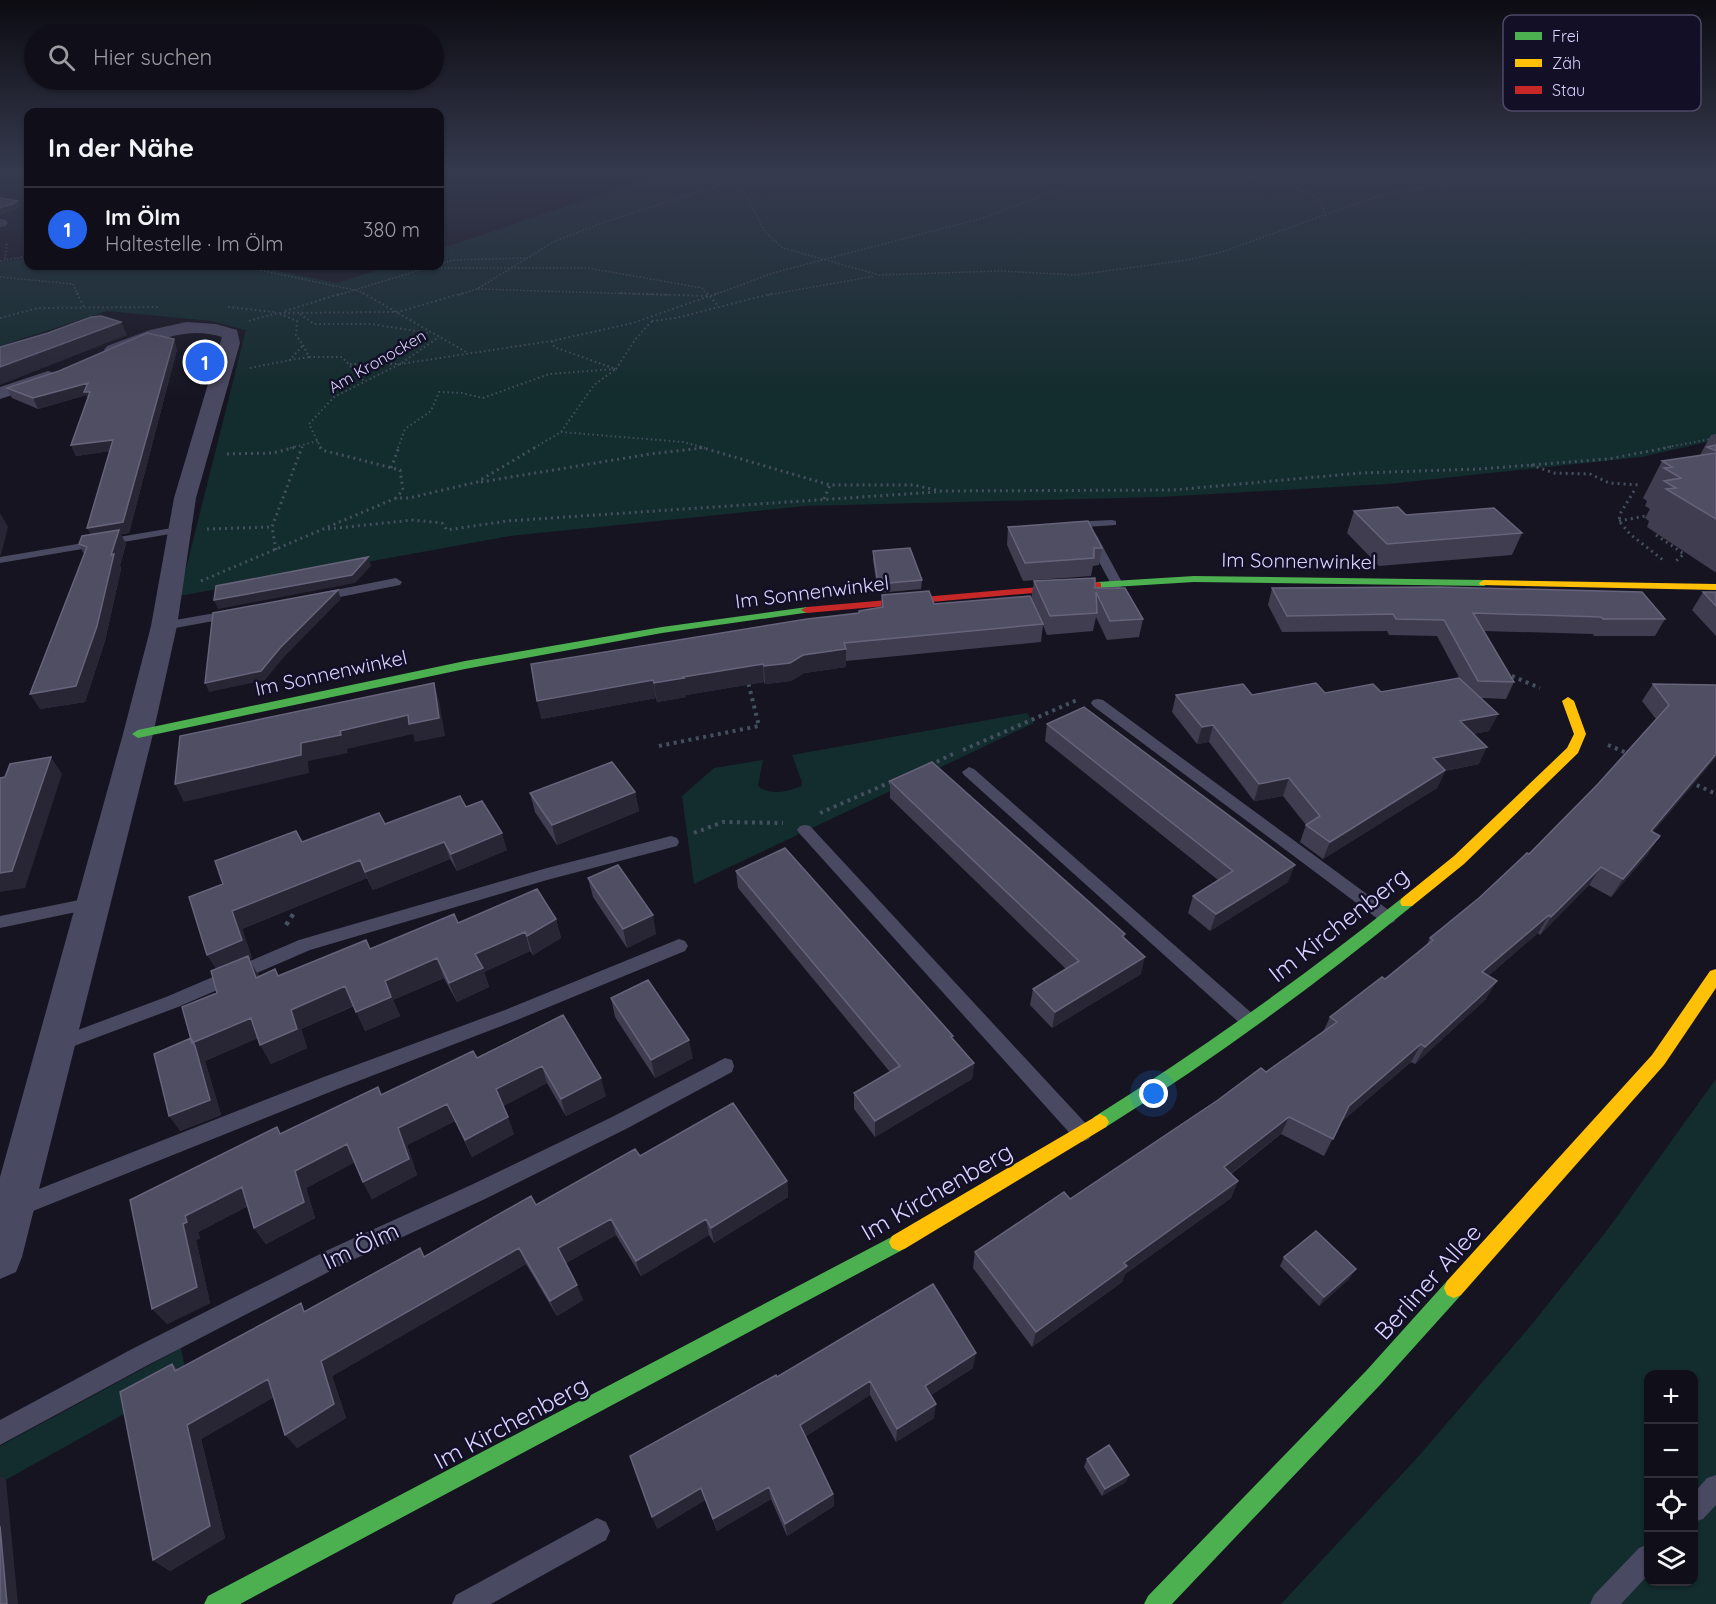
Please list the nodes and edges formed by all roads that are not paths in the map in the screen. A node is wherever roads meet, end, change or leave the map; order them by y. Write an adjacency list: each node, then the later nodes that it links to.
1 (100, 356): 7 (street)
2 (68, 369): 3 (street)
3 (0, 393)
4 (1112, 523): 5 (lane)
5 (1085, 524): 6 (lane); 10 (lane)
6 (1060, 526)
7 (178, 530): 8 (lane); 14 (street)
8 (0, 560)
9 (396, 582): 12 (lane)
10 (1117, 584): 11 (street, Im Sonnenwinkel); 17 (street, Im Sonnenwinkel)
11 (1716, 587)
12 (306, 599)
13 (249, 610): 14 (lane)
14 (164, 627): 17 (street)
15 (1568, 701): 22 (street, Im Kirchenberg)
16 (1098, 703): 22 (lane)
17 (138, 734): 21 (street)
18 (969, 772): 26 (lane)
19 (801, 827): 29 (lane)
20 (671, 842): 27 (lane)
21 (94, 903): 23 (lane); 27 (street)
22 (1388, 918): 26 (street, Im Kirchenberg)
23 (0, 922)
24 (679, 946): 30 (lane)
25 (1716, 975): 39 (street, Berliner Allee)
26 (1249, 1021): 29 (street, Im Kirchenberg)
27 (56, 1045): 30 (street)
28 (725, 1066): 32 (lane, Im Ölm)
29 (1082, 1133): 37 (street, Im Kirchenberg)
30 (13, 1209): 31 (street)
31 (0, 1257)
32 (0, 1433)
33 (1716, 1487): 34 (lane)
34 (1698, 1506)
35 (597, 1531): 38 (lane)
36 (1644, 1561): 40 (lane)
37 (228, 1601)
38 (465, 1604)
39 (1156, 1604)
40 (1603, 1604)

